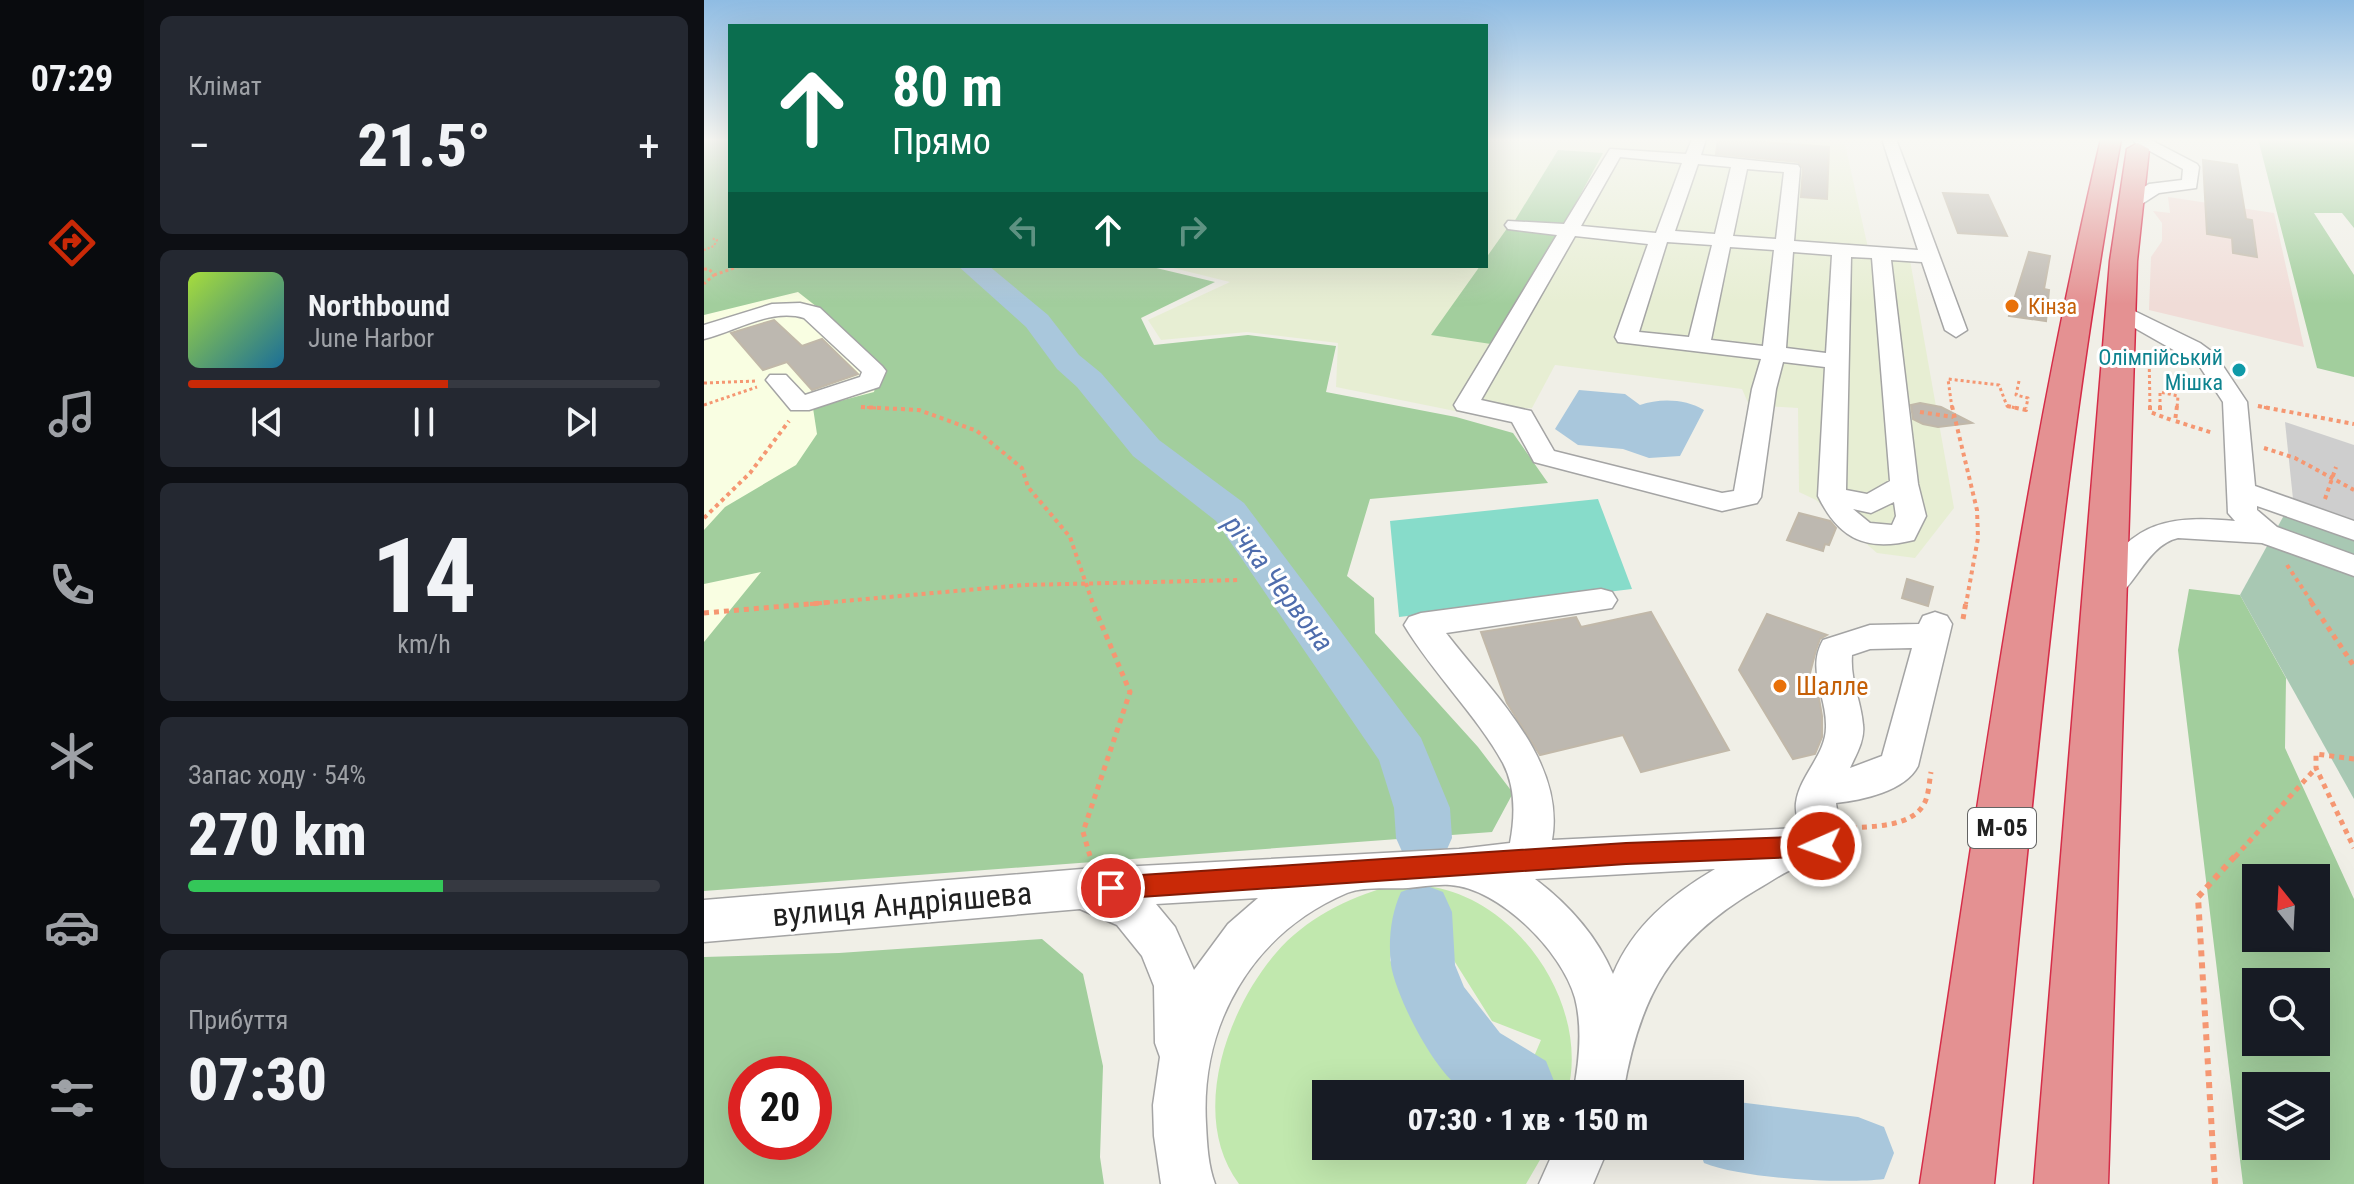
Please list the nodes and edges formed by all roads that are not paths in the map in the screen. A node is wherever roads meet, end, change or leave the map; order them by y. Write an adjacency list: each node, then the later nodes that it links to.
1 (1591, 194): 11 (street)
2 (1679, 194): 12 (street)
3 (1733, 194): 13 (street)
4 (1789, 194): 14 (street)
5 (1908, 194): 17 (street)
6 (2111, 194): 45 (highway, М-05)
7 (2128, 194): 9 (highway)
8 (2145, 194): 9 (street)
9 (2128, 205): 18 (highway)
10 (1514, 225): 11 (street)
11 (1571, 230): 12 (street); 22 (street)
12 (1662, 238): 13 (street); 21 (street)
13 (1722, 241): 14 (street); 21 (street)
14 (1783, 246): 15 (street); 22 (street)
15 (1842, 250): 16 (street); 23 (street)
16 (1881, 254): 17 (street); 25 (street)
17 (1930, 257): 20 (street)
18 (2120, 310): 26 (street); 31 (highway)
19 (709, 323): 24 (street)
20 (1956, 330)
21 (1699, 345): 22 (street)
22 (1774, 354): 23 (street)
23 (1837, 361): 27 (street)
24 (778, 380)
25 (1904, 484): 27 (street); 27 (street)
26 (2241, 491): 28 (street); 29 (street)
27 (1832, 496)
28 (2354, 531)
29 (2266, 534): 30 (street); 31 (street)
30 (2354, 566)
31 (2104, 594): 46 (highway)
32 (1601, 600): 35 (street)
33 (1822, 787): 33 (street); 34 (street)
34 (1797, 846): 35 (street); 41 (street)
35 (1527, 860): 36 (street)
36 (1451, 866): 37 (street, вулиця Андріяшева); 41 (street)
37 (1341, 874): 38 (street, вулиця Андріяшева); 40 (street)
38 (1086, 875): 39 (street, вулиця Андріяшева); 40 (street)
39 (704, 921)
40 (1180, 1069): 43 (street)
41 (1601, 1078)
42 (1577, 1160): 44 (street)
43 (1188, 1184)
44 (1566, 1184)
45 (1957, 1184)
46 (2071, 1184)

